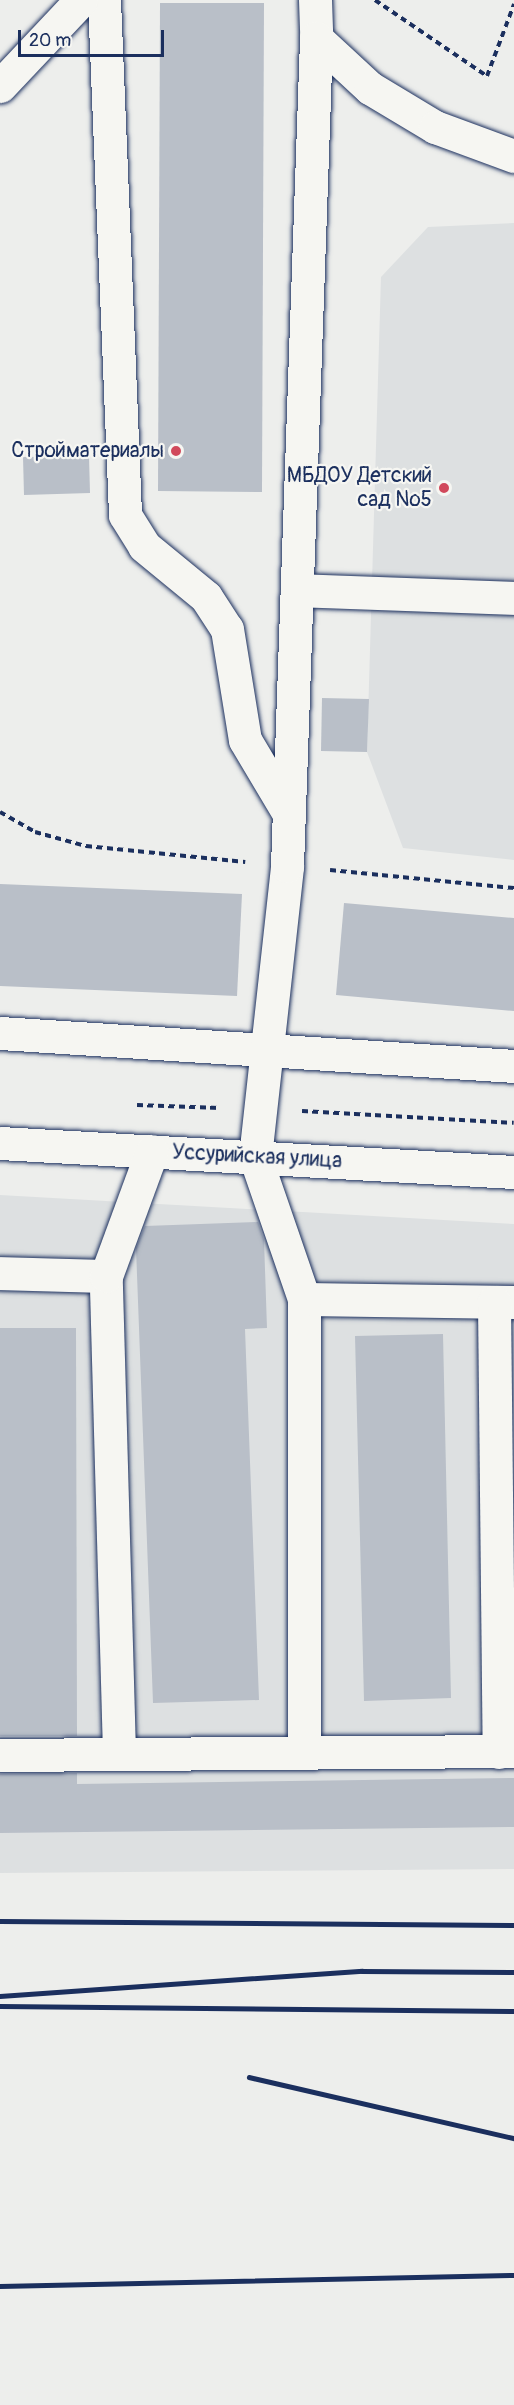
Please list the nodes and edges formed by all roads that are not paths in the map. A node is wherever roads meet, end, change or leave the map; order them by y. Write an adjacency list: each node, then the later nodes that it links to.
1 (81, 0): 5 (lane)
2 (104, 0): 9 (lane)
3 (315, 0): 4 (lane)
4 (316, 38): 6 (lane); 7 (lane)
5 (0, 86)
6 (514, 156)
7 (297, 590): 8 (lane); 9 (lane)
8 (514, 598)
9 (289, 814): 11 (lane)
10 (0, 1034): 11 (lane)
11 (271, 1050): 12 (lane); 15 (lane)
12 (514, 1066)
13 (0, 1143): 14 (lane, Уссурийская улица)
14 (152, 1151): 15 (lane, Уссурийская улица); 18 (lane)
15 (255, 1157): 16 (lane, Уссурийская улица); 19 (lane)
16 (514, 1172)
17 (0, 1273): 18 (lane)
18 (106, 1276): 22 (lane)
19 (304, 1299): 20 (lane); 23 (lane)
20 (504, 1302): 21 (lane)
21 (507, 1751): 23 (lane)
22 (119, 1753): 23 (lane); 24 (lane)
23 (304, 1753)
24 (0, 1755)

